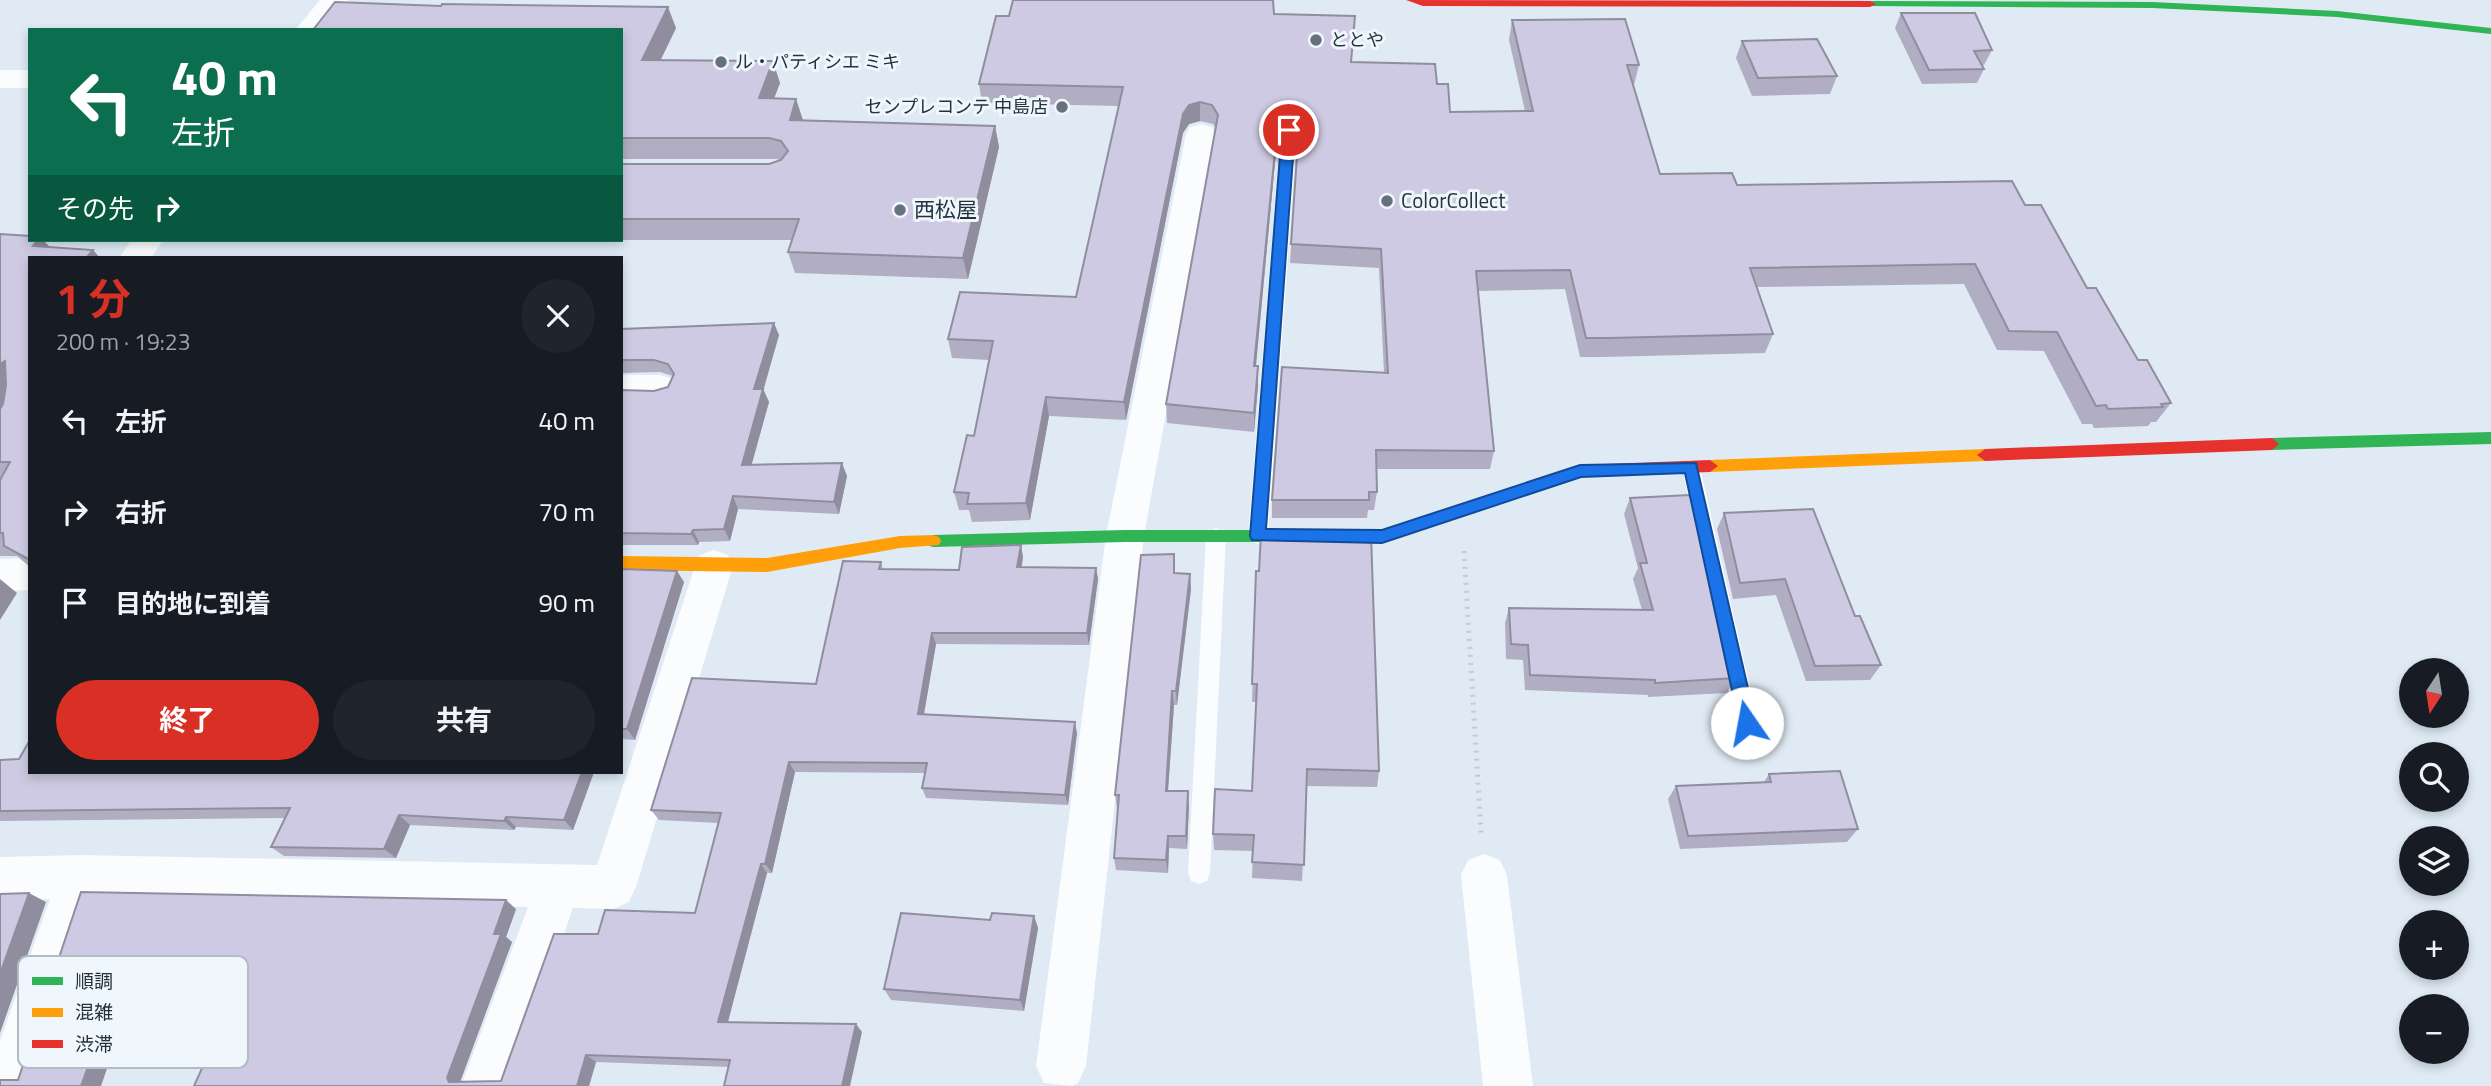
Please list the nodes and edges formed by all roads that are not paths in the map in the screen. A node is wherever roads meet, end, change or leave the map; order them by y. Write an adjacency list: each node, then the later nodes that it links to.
1 (335, 0): 5 (street)
2 (1412, 0): 6 (street)
3 (2315, 0): 4 (street)
4 (2396, 4)
5 (311, 28)
6 (2491, 31)
7 (0, 79): 8 (street)
8 (28, 79)
9 (1289, 130): 17 (lane)
10 (1201, 134): 15 (street)
11 (623, 388): 12 (street)
12 (660, 388)
13 (2491, 438): 14 (street)
14 (1691, 467): 17 (street); 22 (lane)
15 (1125, 536): 16 (street); 19 (street); 30 (street)
16 (1216, 536): 17 (street); 23 (lane)
17 (1258, 536)
18 (623, 563): 19 (street)
19 (713, 566): 27 (street)
20 (28, 574): 21 (street)
21 (0, 575)
22 (1747, 723)
23 (1199, 873)
24 (1484, 875): 33 (street)
25 (80, 876): 26 (street); 27 (street); 28 (street)
26 (0, 879)
27 (558, 886): 32 (street)
28 (53, 956)
29 (18, 1059): 31 (street)
30 (1061, 1066)
31 (9, 1086)
32 (486, 1086)
33 (1508, 1086)

